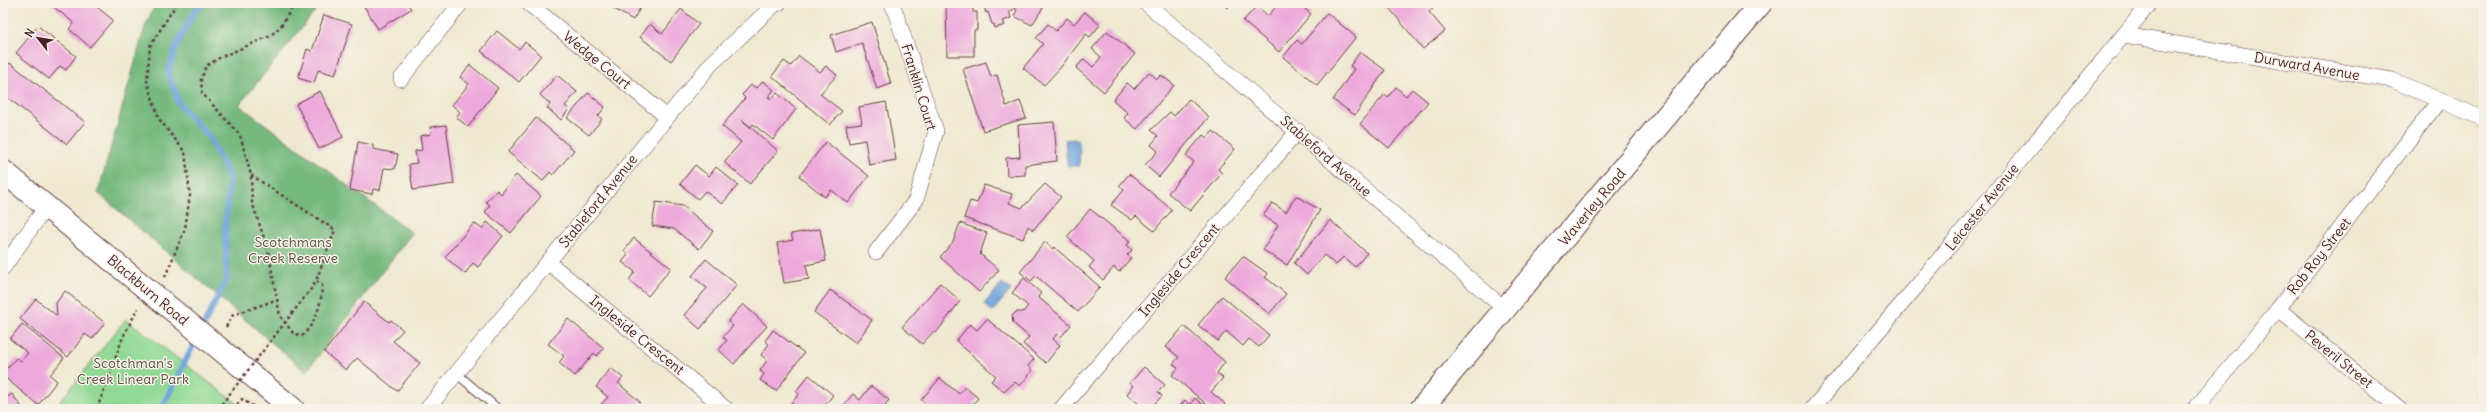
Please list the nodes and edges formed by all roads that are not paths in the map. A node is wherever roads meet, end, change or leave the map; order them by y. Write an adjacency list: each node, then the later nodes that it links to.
1 (461, 3): 9 (street)
2 (528, 3): 11 (street, Wedge Court)
3 (779, 3): 11 (street, Stableford Avenue)
4 (892, 3): 16 (street, Franklin Court)
5 (1761, 3): 20 (main road, Waverley Road)
6 (2150, 3): 8 (street, Leicester Avenue)
7 (1155, 6): 13 (street, Stableford Avenue)
8 (2124, 35): 10 (street, Durward Avenue); 28 (street, Leicester Avenue)
9 (401, 79)
10 (2439, 101): 12 (street, Durward Avenue); 19 (street, Rob Roy Street)
11 (667, 117): 17 (street, Stableford Avenue)
12 (2484, 118)
13 (1298, 131): 20 (street, Stableford Avenue); 26 (street, Ingleside Crescent)
14 (3, 171): 15 (main road, Blackburn Road)
15 (46, 206): 18 (street); 22 (main road, Blackburn Road)
16 (876, 252)
17 (548, 262): 21 (street, Stableford Avenue); 25 (street, Ingleside Crescent)
18 (3, 268)
19 (2278, 309): 29 (street, Rob Roy Street); 30 (street, Peveril Street)
20 (1506, 310): 27 (main road, Waverley Road)
21 (456, 373): 23 (street, Stableford Avenue); 24 (lane)
22 (293, 409)
23 (427, 409)
24 (498, 409)
25 (726, 409)
26 (1061, 409)
27 (1421, 409)
28 (1812, 409)
29 (2195, 409)
30 (2400, 409)

